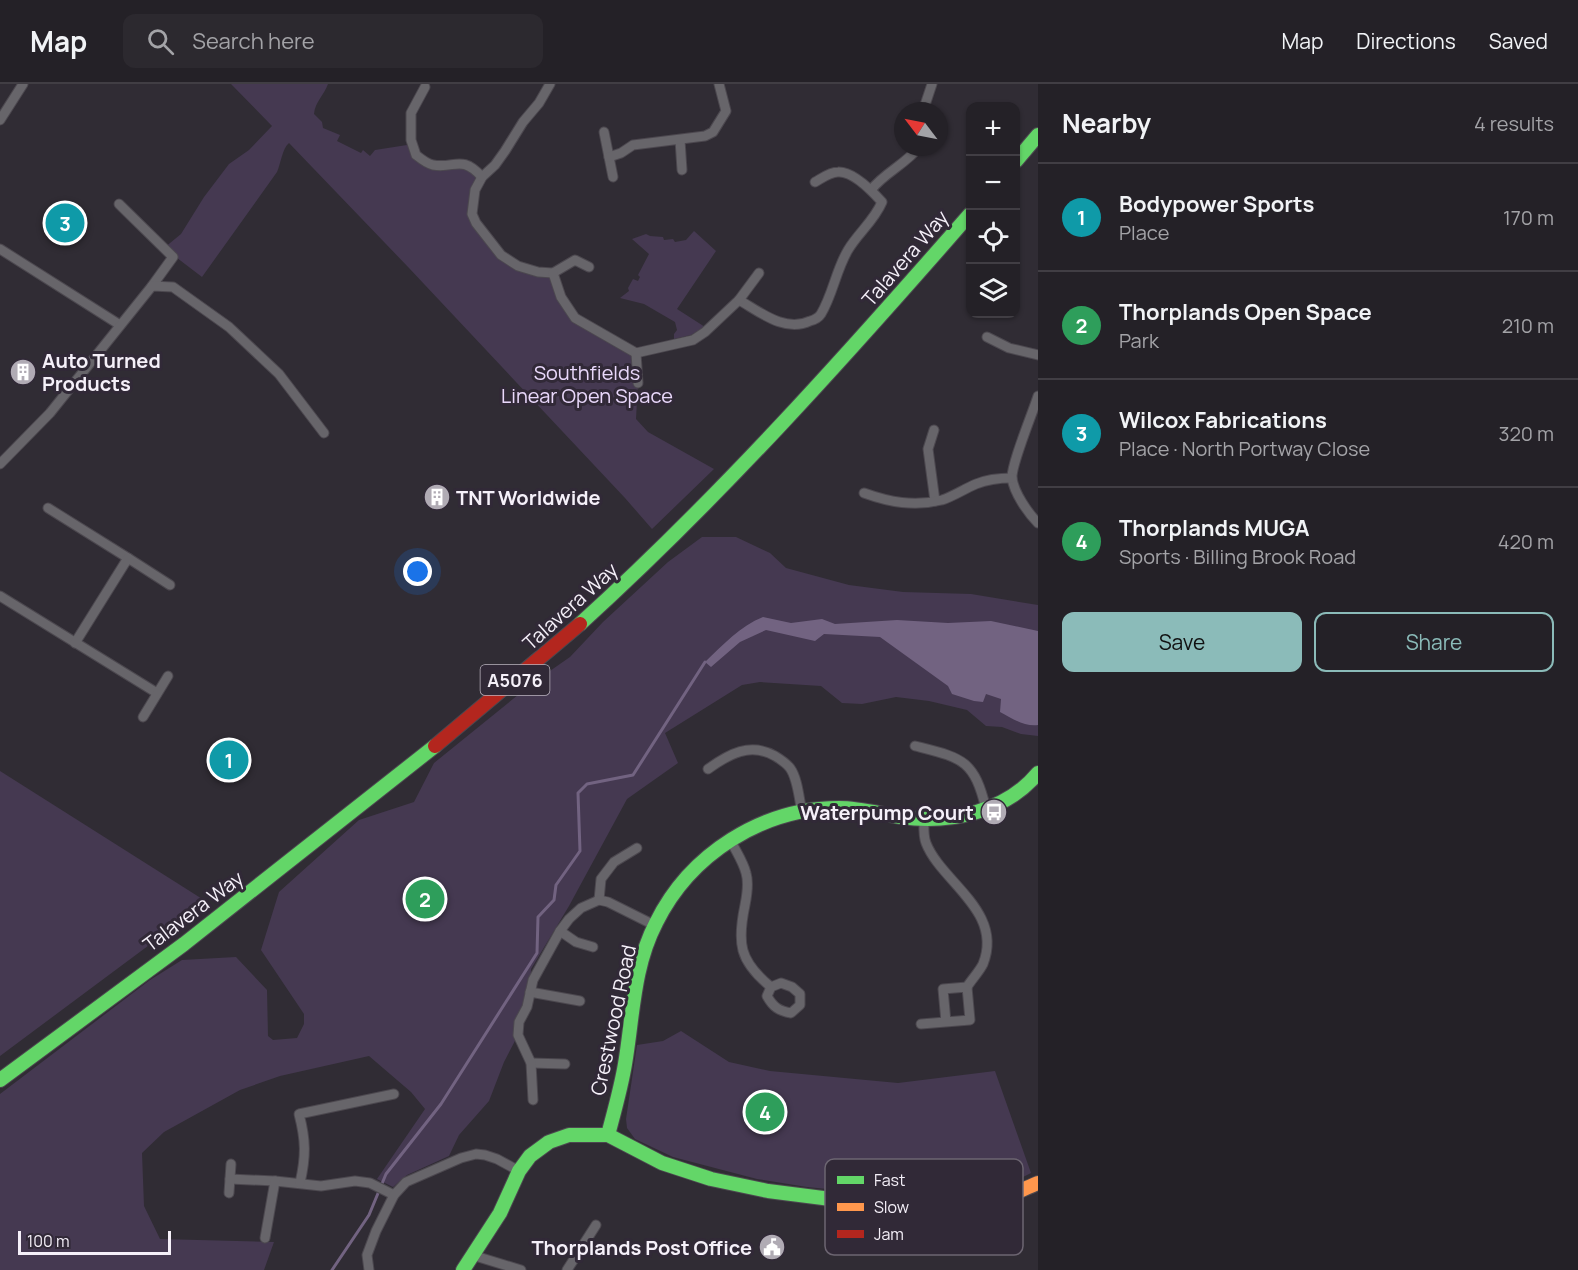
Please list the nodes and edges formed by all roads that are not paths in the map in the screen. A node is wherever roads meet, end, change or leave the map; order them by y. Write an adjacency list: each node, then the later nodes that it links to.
1 (23, 84): 7 (street)
2 (550, 84): 15 (street)
3 (719, 84): 10 (street)
4 (932, 84): 6 (street)
5 (425, 87): 15 (street)
6 (926, 102)
7 (0, 120)
8 (604, 132): 13 (street)
9 (1038, 135): 12 (main road)
10 (680, 140): 13 (street); 14 (street)
11 (910, 156): 18 (street)
12 (1020, 156)
13 (609, 157): 16 (street)
14 (682, 170)
15 (482, 177): 23 (street)
16 (613, 177)
17 (815, 182): 18 (street)
18 (871, 189): 26 (street)
19 (119, 204): 25 (street)
20 (966, 219): 68 (main road, Talavera Way / A5076)
21 (0, 249): 27 (street)
22 (589, 267): 23 (street)
23 (553, 273): 29 (street)
24 (759, 273): 26 (street)
25 (152, 286): 27 (street); 34 (street)
26 (739, 300): 29 (street)
27 (120, 325): 35 (street)
28 (987, 337): 30 (street)
29 (636, 353): 31 (street)
30 (1038, 354)
31 (638, 383)
32 (1038, 396): 36 (street)
33 (934, 430): 38 (street)
34 (324, 433)
35 (0, 464)
36 (1012, 478): 38 (street); 40 (street)
37 (864, 493): 38 (street)
38 (935, 501)
39 (48, 508): 41 (street)
40 (1038, 523)
41 (128, 558): 42 (street); 44 (street)
42 (170, 585)
43 (0, 596): 44 (street)
44 (75, 643): 46 (street)
45 (168, 676): 46 (street)
46 (157, 693): 47 (street)
47 (143, 717)
48 (915, 746): 51 (street)
49 (708, 769): 52 (street)
50 (1036, 779): 51 (main road, Crestwood Road)
51 (986, 809): 53 (main road, Crestwood Road)
52 (802, 812): 53 (main road, Crestwood Road); 54 (main road, Crestwood Road)
53 (924, 819): 61 (street)
54 (730, 839): 57 (main road, Crestwood Road); 60 (street)
55 (637, 848): 56 (street)
56 (599, 900): 57 (street); 58 (street)
57 (654, 925): 71 (main road, Crestwood Road)
58 (560, 931): 59 (street); 62 (street)
59 (593, 947)
60 (771, 987)
61 (967, 987): 64 (street); 64 (street)
62 (530, 992): 63 (street); 66 (street)
63 (580, 1001)
64 (946, 1022): 65 (street)
65 (921, 1024)
66 (531, 1063): 67 (street); 70 (street)
67 (565, 1064)
68 (0, 1080)
69 (394, 1094): 76 (street)
70 (533, 1100)
71 (608, 1135): 73 (main road); 81 (main road)
72 (231, 1164): 74 (street)
73 (519, 1171): 80 (street); 84 (main road)
74 (230, 1179): 75 (street); 79 (street)
75 (275, 1181): 76 (street); 83 (street)
76 (300, 1183): 80 (street)
77 (1038, 1184): 78 (main road)
78 (1023, 1190)
79 (229, 1193)
80 (394, 1195): 85 (street)
81 (825, 1198)
82 (596, 1226): 88 (street)
83 (265, 1238)
84 (472, 1255): 86 (main road); 87 (street)
85 (369, 1270)
86 (463, 1270)
87 (521, 1270)
88 (567, 1270)

